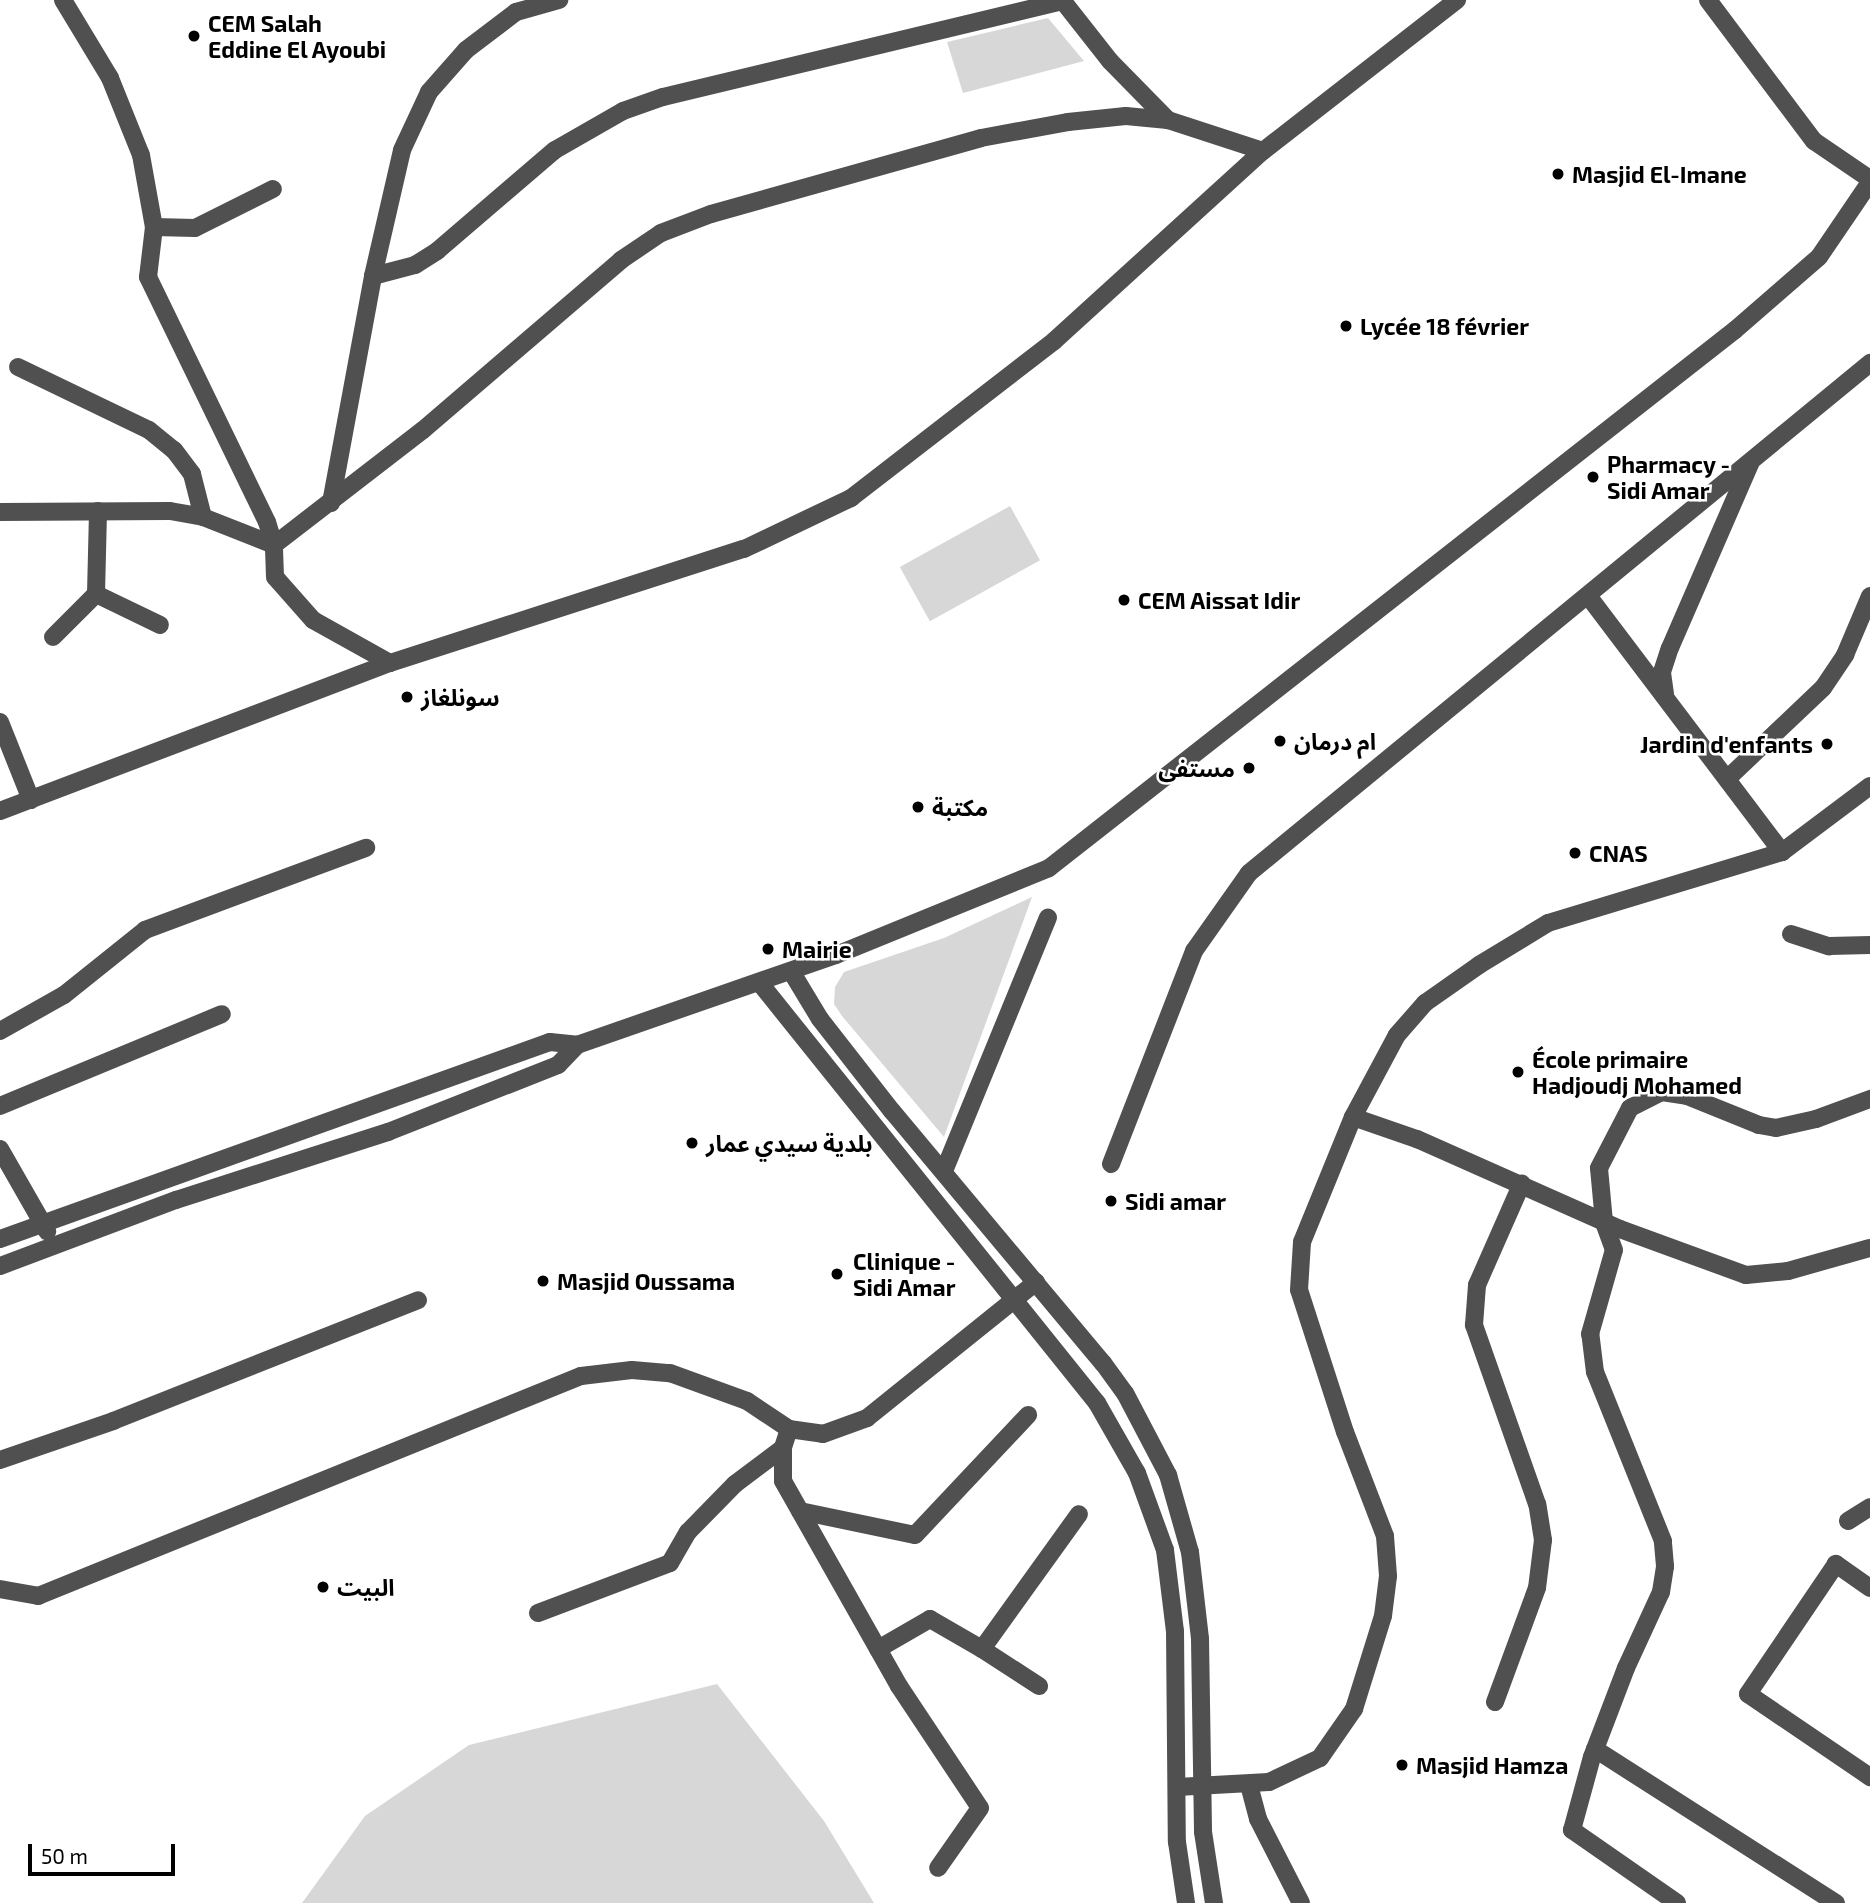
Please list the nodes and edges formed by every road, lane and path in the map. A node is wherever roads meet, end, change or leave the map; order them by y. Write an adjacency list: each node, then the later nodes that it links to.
1 (63, 0): 10 (street)
2 (559, 0): 11 (street)
3 (1062, 0): 6 (street); 11 (street)
4 (1457, 0): 7 (street)
5 (1708, 0): 8 (street)
6 (1168, 120): 7 (street); 15 (street)
7 (1263, 151): 25 (street)
8 (1870, 180): 37 (street)
9 (273, 189): 10 (street)
10 (154, 227): 19 (street)
11 (373, 276): 15 (street)
12 (1870, 363): 14 (street)
13 (19, 367): 18 (street)
14 (1753, 458): 22 (street); 26 (street)
15 (331, 503): 19 (street)
16 (98, 511): 17 (street); 18 (street); 20 (street)
17 (0, 512)
18 (203, 517): 19 (street)
19 (274, 545): 25 (street)
20 (96, 594): 23 (street); 24 (street)
21 (1870, 596): 28 (street)
22 (1589, 597): 26 (street); 46 (street)
23 (160, 625)
24 (53, 637)
25 (390, 663): 30 (street)
26 (1665, 698): 28 (street)
27 (0, 723): 30 (street)
28 (1727, 779): 33 (street)
29 (1870, 786): 33 (street)
30 (32, 800): 31 (street)
31 (0, 811)
32 (366, 848): 40 (street)
33 (1782, 852): 44 (street)
34 (1048, 917): 47 (street)
35 (1791, 934): 36 (street)
36 (1870, 945)
37 (790, 971): 38 (street); 47 (street)
38 (759, 982): 41 (street); 57 (street)
39 (222, 1014): 43 (street)
40 (0, 1031)
41 (577, 1045): 50 (street); 52 (street)
42 (1870, 1098): 49 (street)
43 (0, 1105)
44 (1353, 1117): 48 (street); 75 (street)
45 (0, 1149): 50 (street)
46 (1111, 1164)
47 (944, 1171): 55 (street)
48 (1522, 1183): 49 (street); 72 (street)
49 (1604, 1222): 53 (street); 73 (street)
50 (44, 1223): 51 (street); 52 (street)
51 (0, 1239)
52 (54, 1245): 54 (street)
53 (1870, 1248)
54 (0, 1266)
55 (1036, 1282): 57 (street); 76 (street)
56 (418, 1300): 61 (street)
57 (1012, 1301): 59 (street); 77 (street)
58 (1028, 1415): 63 (street)
59 (789, 1429): 60 (street); 67 (street)
60 (783, 1448): 63 (street); 68 (street)
61 (0, 1460)
62 (1870, 1507): 65 (street)
63 (800, 1511): 69 (street)
64 (1079, 1514): 70 (street)
65 (1849, 1521)
66 (1870, 1588): 74 (street)
67 (0, 1589)
68 (538, 1613)
69 (878, 1649): 70 (street); 78 (street)
70 (982, 1649): 71 (street)
71 (1039, 1686)
72 (1495, 1702)
73 (1595, 1749): 82 (street); 83 (street)
74 (1870, 1777)
75 (1249, 1785): 76 (street); 81 (street)
76 (1202, 1786): 77 (street); 80 (street)
77 (1177, 1787): 79 (street)
78 (938, 1868)
79 (1186, 1903)
80 (1214, 1903)
81 (1301, 1903)
82 (1677, 1903)
83 (1836, 1903)

